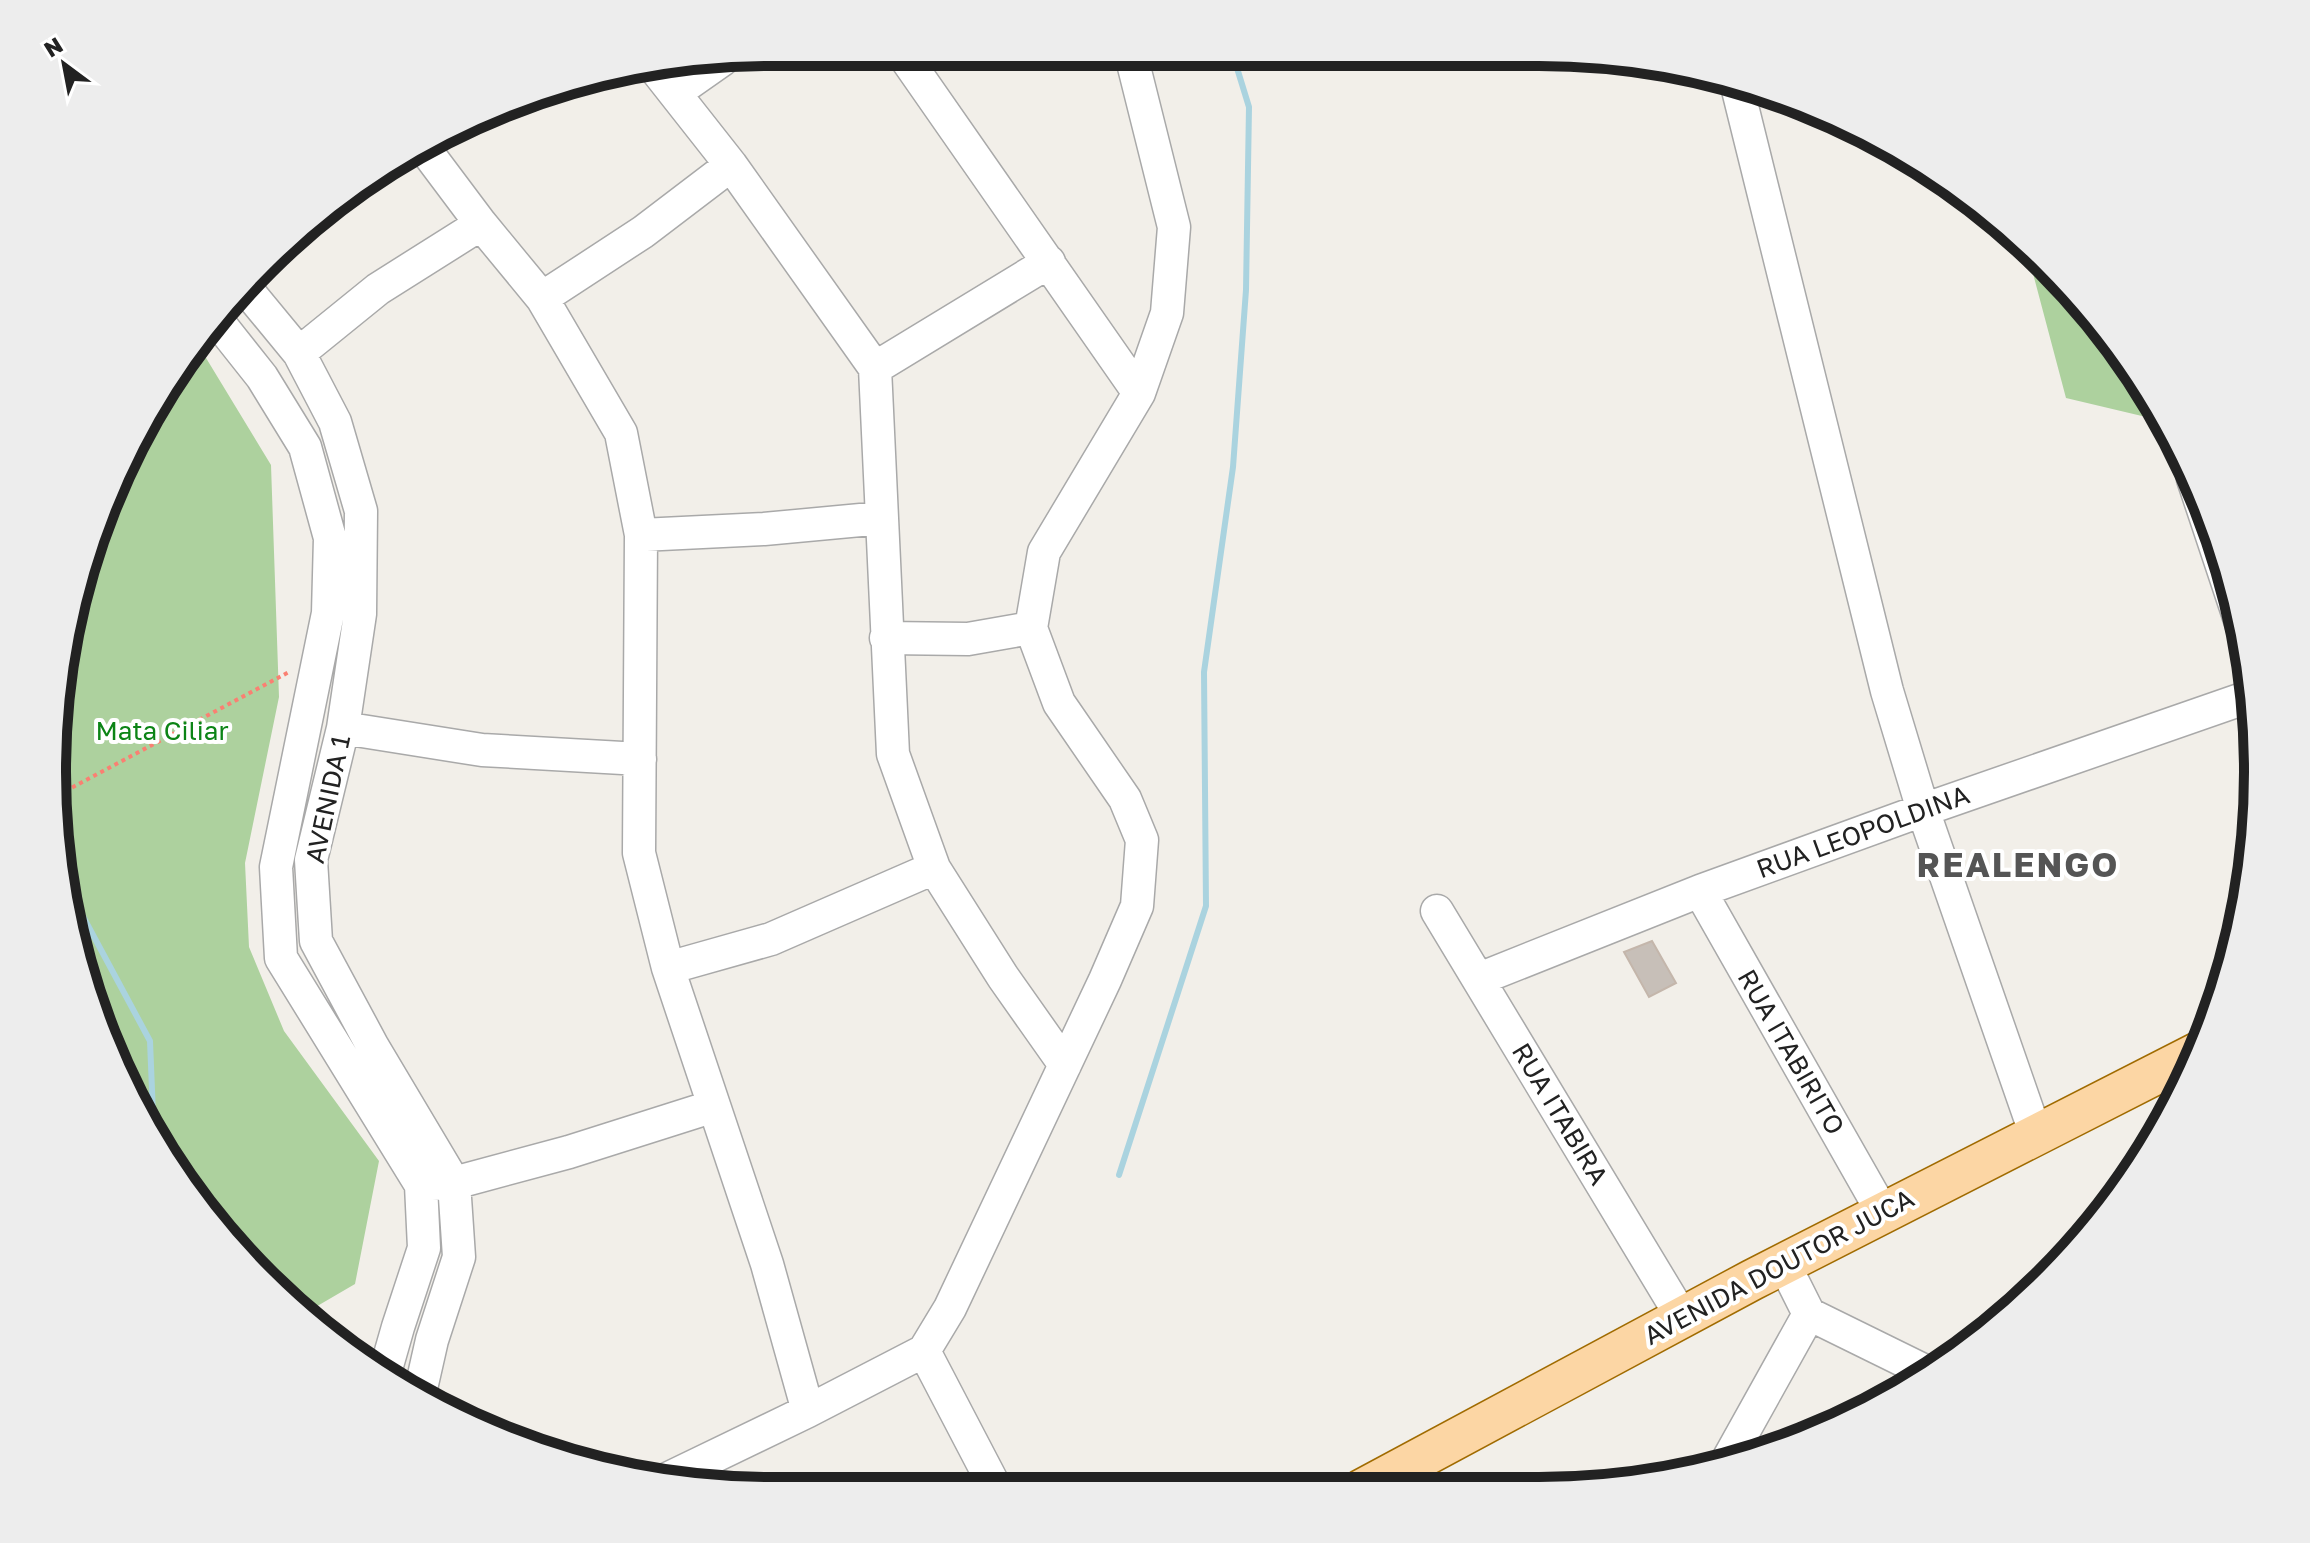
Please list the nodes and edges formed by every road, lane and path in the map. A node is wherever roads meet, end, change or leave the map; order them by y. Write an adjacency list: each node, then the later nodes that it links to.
1 (911, 66): 9 (street)
2 (1134, 66): 15 (street)
3 (695, 71): 4 (street)
4 (666, 82): 7 (street)
5 (1739, 95): 25 (street)
6 (429, 155): 8 (street)
7 (731, 165): 11 (street); 14 (street)
8 (481, 224): 11 (street); 13 (street)
9 (1049, 262): 14 (street); 15 (street)
10 (251, 295): 13 (street, AVENIDA 1)
11 (542, 298): 17 (street)
12 (223, 328): 20 (street, AVENIDA 1)
13 (299, 353): 22 (street, AVENIDA 1)
14 (875, 368): 16 (street)
15 (1139, 393): 18 (street)
16 (882, 518): 17 (street); 19 (street)
17 (641, 535): 23 (street)
18 (1031, 628): 19 (street); 32 (street)
19 (886, 638): 26 (street)
20 (319, 656): 24 (path); 37 (street, AVENIDA 1)
21 (2240, 700): 25 (street, RUA LEOPOLDINA)
22 (343, 728): 23 (street); 36 (street, AVENIDA 1)
23 (640, 759): 29 (street)
24 (67, 790)
25 (1923, 810): 27 (street, RUA LEOPOLDINA); 35 (street)
26 (934, 868): 29 (street); 32 (street)
27 (1700, 891): 30 (street, RUA LEOPOLDINA); 38 (street, RUA ITABIRITO)
28 (1437, 911): 30 (street, RUA ITABIRA)
29 (668, 968): 34 (street)
30 (1479, 979): 40 (street, RUA ITABIRA)
31 (2181, 1061): 35 (main road, AVENIDA DOUTOR JUCA)
32 (1065, 1065): 41 (street)
33 (2162, 1101): 39 (main road, AVENIDA DOUTOR JUCA)
34 (714, 1106): 36 (street); 45 (street)
35 (2036, 1135): 38 (main road, AVENIDA DOUTOR JUCA)
36 (454, 1183): 37 (street); 44 (street, AVENIDA 1)
37 (421, 1185): 42 (street, AVENIDA 1)
38 (1883, 1213): 39 (main road, AVENIDA DOUTOR JUCA)
39 (1797, 1288): 40 (main road, AVENIDA DOUTOR JUCA); 43 (street); 46 (street); 50 (main road, AVENIDA DOUTOR JUCA)
40 (1682, 1317): 49 (main road, AVENIDA DOUTOR JUCA)
41 (924, 1351): 45 (street); 48 (street)
42 (388, 1363)
43 (1918, 1366)
44 (422, 1384)
45 (808, 1411): 47 (street)
46 (1731, 1450)
47 (683, 1471)
48 (990, 1477)
49 (1385, 1477)
50 (1438, 1477)

